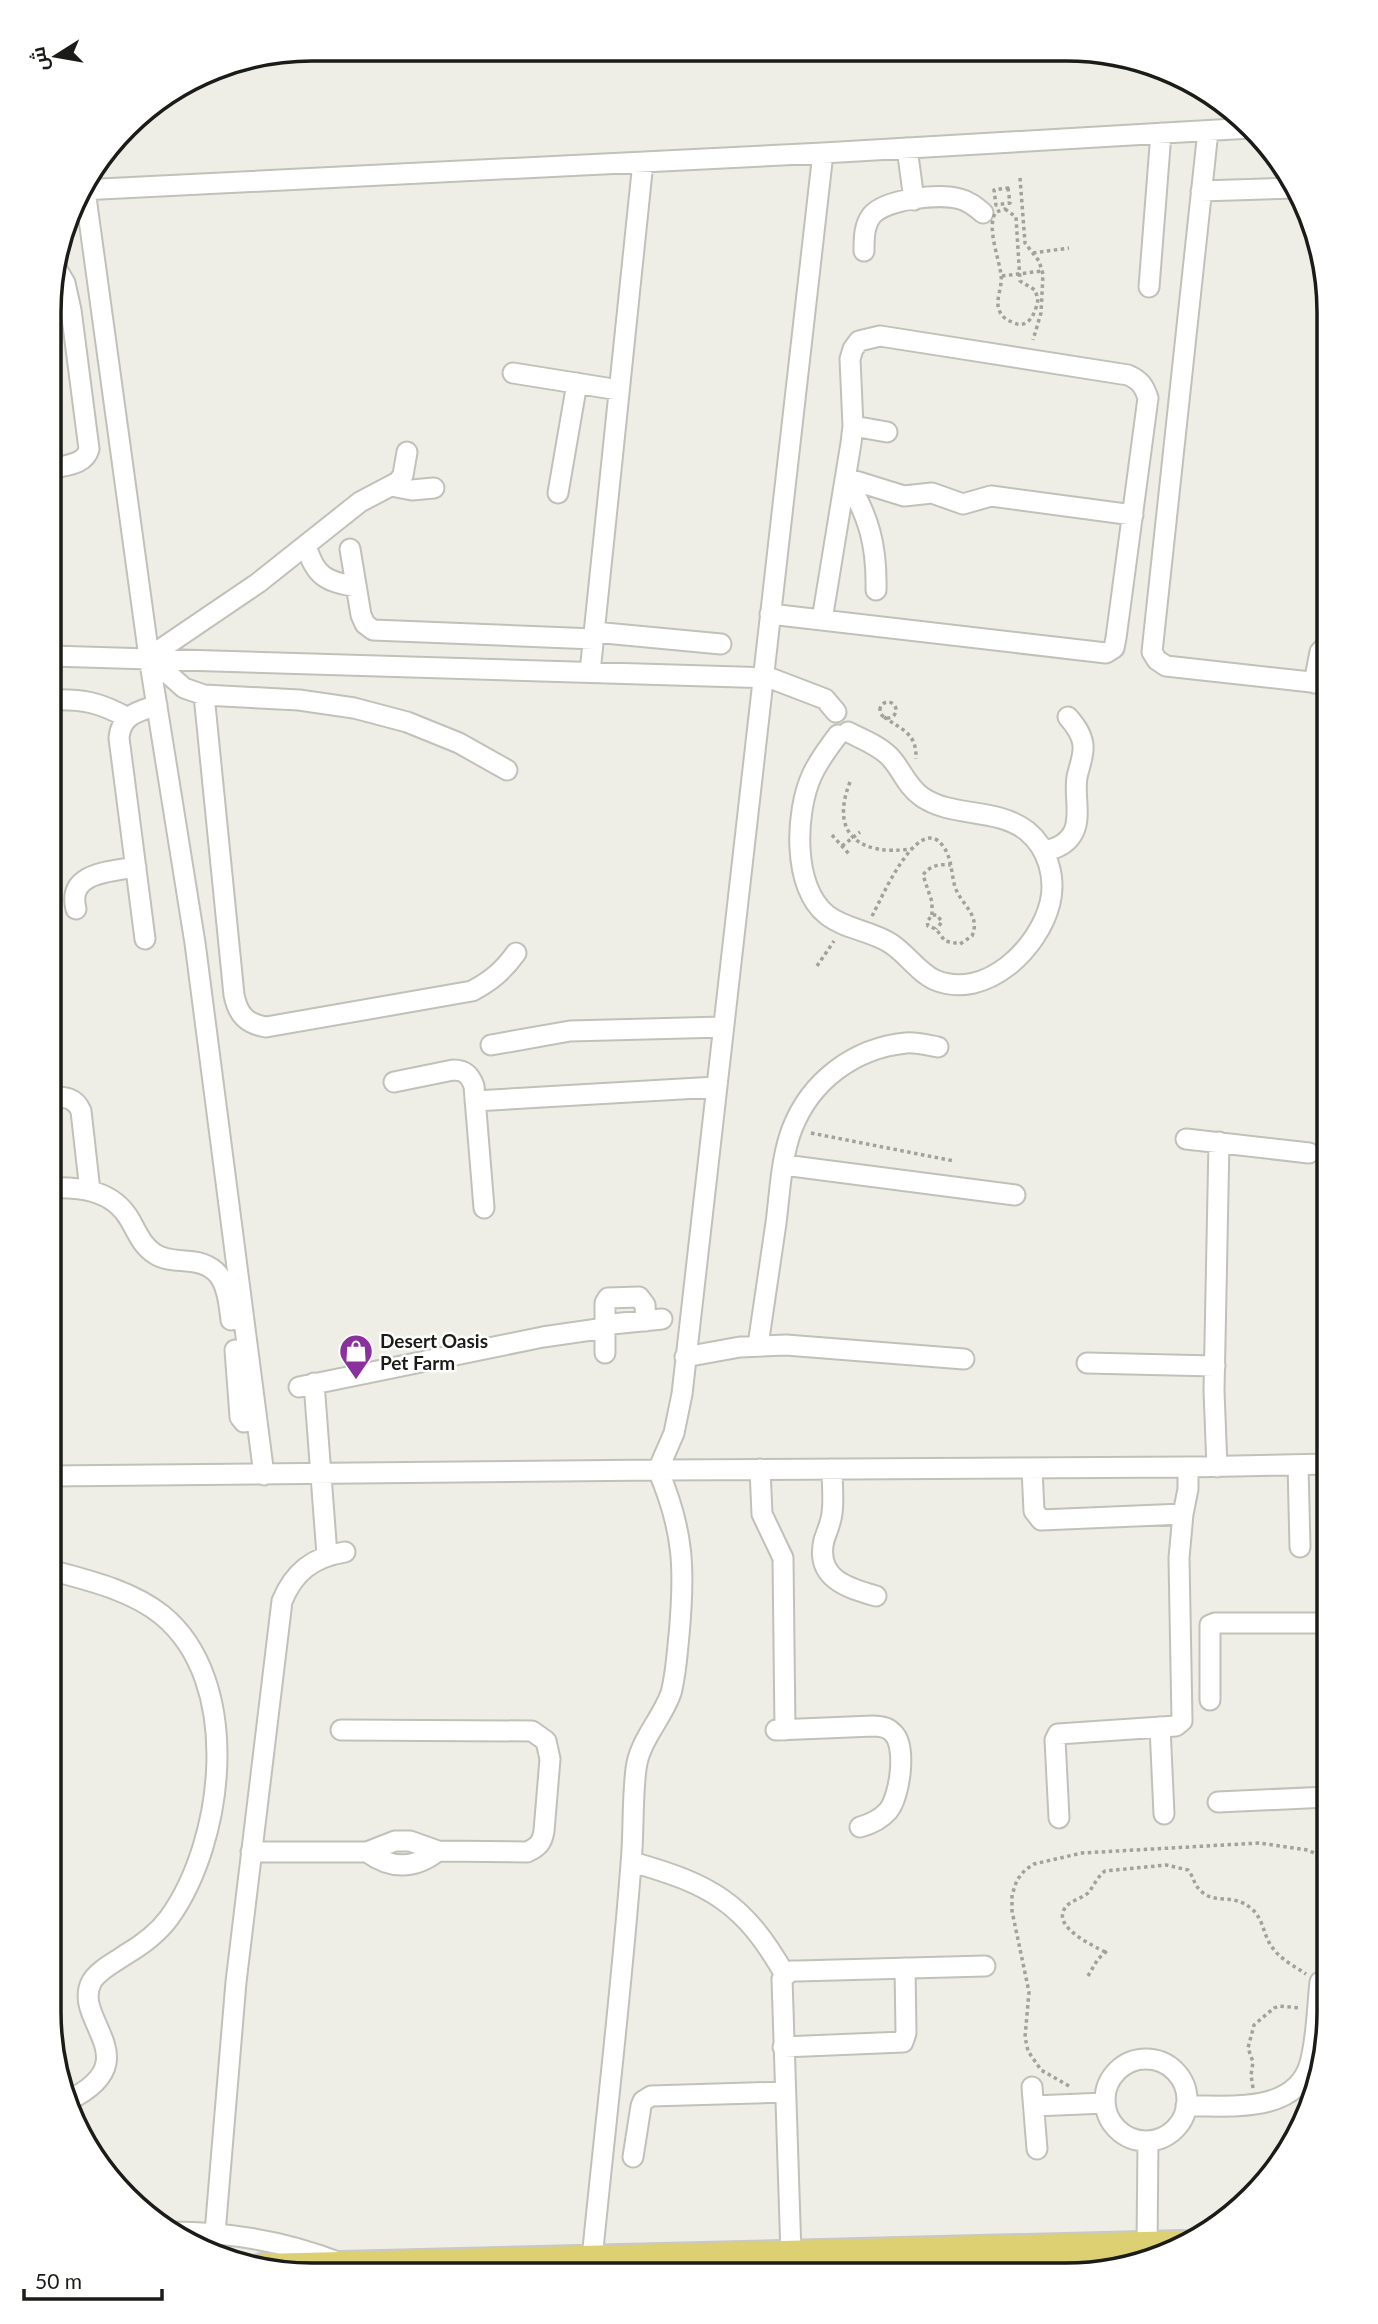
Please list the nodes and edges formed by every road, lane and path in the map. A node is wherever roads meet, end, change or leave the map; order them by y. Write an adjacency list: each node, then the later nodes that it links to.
1 (1236, 129): 2 (street)
2 (1208, 131): 3 (street); 10 (street)
3 (1161, 133): 4 (street); 22 (street)
4 (907, 148): 5 (street); 11 (street)
5 (823, 153): 6 (street); 40 (street)
6 (643, 162): 9 (street); 26 (street)
7 (1020, 178): 17 (path)
8 (1284, 188): 10 (street)
9 (94, 189)
10 (1201, 191): 48 (street)
11 (914, 200): 14 (street); 16 (street)
12 (85, 205): 45 (street)
13 (1005, 206): 13 (path); 19 (path); 20 (path)
14 (983, 213)
15 (1069, 248): 17 (path)
16 (864, 251)
17 (1031, 253): 18 (path)
18 (1042, 271): 19 (path); 23 (path)
19 (1020, 274): 20 (path); 20 (path)
20 (1002, 276)
21 (63, 280): 30 (street)
22 (1149, 287)
23 (1033, 340)
24 (513, 373): 25 (street)
25 (577, 383): 26 (street); 34 (street)
26 (619, 390): 42 (street)
27 (853, 426): 28 (street); 31 (street); 35 (street)
28 (887, 432)
29 (407, 452): 32 (street)
30 (61, 466)
31 (846, 478): 35 (street); 39 (street); 41 (street)
32 (391, 486): 33 (street); 36 (street)
33 (434, 488)
34 (558, 493)
35 (1133, 515): 41 (street)
36 (306, 545): 38 (street); 45 (street)
37 (350, 549): 38 (street)
38 (356, 587): 42 (street)
39 (876, 590)
40 (770, 614): 41 (street); 47 (street)
41 (822, 620)
42 (594, 636): 43 (street); 46 (street)
43 (721, 644)
44 (61, 656): 45 (street)
45 (149, 657): 46 (street); 49 (street); 52 (street)
46 (590, 672): 47 (street)
47 (762, 678): 55 (street); 74 (street)
48 (1317, 683)
49 (204, 695): 56 (street); 72 (street)
50 (61, 700): 54 (street)
51 (893, 702): 51 (path)
52 (157, 705): 54 (street); 98 (street)
53 (1068, 717): 63 (street)
54 (128, 718): 66 (street)
55 (843, 734): 63 (street); 69 (street)
56 (507, 769)
57 (849, 782): 60 (path)
58 (860, 832): 60 (path)
59 (832, 835): 61 (path)
60 (852, 839): 61 (path); 62 (path)
61 (842, 846): 64 (path)
62 (913, 848): 65 (path); 69 (path)
63 (1044, 851): 69 (street)
64 (850, 855)
65 (951, 865): 68 (path); 70 (path)
66 (136, 867): 67 (street); 71 (street)
67 (76, 909)
68 (932, 915): 70 (path); 70 (path)
69 (854, 927): 73 (path)
70 (936, 929)
71 (145, 939)
72 (516, 953)
73 (817, 966)
74 (723, 1027): 75 (street); 78 (street)
75 (491, 1045)
76 (938, 1047): 81 (street)
77 (394, 1082): 80 (street)
78 (716, 1087): 80 (street); 94 (street)
79 (61, 1097): 88 (street)
80 (475, 1101): 90 (street)
81 (792, 1129): 85 (path); 86 (street)
82 (1186, 1139): 83 (street)
83 (1219, 1142): 84 (street); 97 (street)
84 (1309, 1153)
85 (954, 1161)
86 (784, 1166): 89 (street); 92 (street)
87 (61, 1189): 88 (street)
88 (90, 1191): 98 (street)
89 (1015, 1195)
90 (484, 1208)
91 (605, 1328): 91 (street); 93 (street); 107 (street)
92 (758, 1345): 94 (street); 95 (street)
93 (605, 1353)
94 (685, 1357): 106 (street)
95 (964, 1359)
96 (1087, 1363): 97 (street)
97 (1215, 1366): 101 (street)
98 (256, 1420): 108 (street)
99 (1317, 1464): 100 (street)
100 (1298, 1465): 101 (street); 111 (street)
101 (1217, 1467): 102 (street)
102 (1188, 1468): 105 (street); 110 (street)
103 (760, 1469): 104 (street); 106 (street); 122 (street)
104 (832, 1469): 105 (street); 113 (street)
105 (1032, 1469): 110 (street)
106 (658, 1470): 107 (street); 125 (street)
107 (322, 1474): 108 (street); 123 (street)
108 (264, 1475): 109 (street)
109 (61, 1476)
110 (1183, 1514): 116 (street)
111 (1300, 1547)
112 (61, 1573): 135 (street)
113 (876, 1596)
114 (1317, 1623): 115 (street)
115 (1210, 1700)
116 (1160, 1727): 120 (street); 121 (street)
117 (341, 1730): 123 (street)
118 (1317, 1798): 119 (street)
119 (1218, 1802)
120 (1164, 1814)
121 (1059, 1818)
122 (860, 1827)
123 (251, 1852): 144 (street)
124 (1317, 1856): 137 (path)
125 (632, 1862): 128 (street); 148 (street)
126 (985, 1966): 127 (street)
127 (905, 1968): 128 (street); 133 (street)
128 (785, 1975): 133 (street)
129 (1088, 1976): 130 (path)
130 (1317, 1980)
131 (1317, 2015): 138 (path)
132 (1315, 2038): 138 (street)
133 (783, 2047): 134 (street)
134 (785, 2092): 142 (street); 147 (street)
135 (76, 2096)
136 (1105, 2103): 137 (street); 139 (street); 140 (street)
137 (1079, 2104): 141 (street)
138 (1253, 2104): 139 (street)
139 (1186, 2106): 140 (street)
140 (1148, 2141): 145 (street)
141 (1037, 2149)
142 (633, 2157)
143 (193, 2232): 144 (street)
144 (215, 2233): 149 (street)
145 (1147, 2246): 146 (highway); 147 (highway)
146 (1156, 2246)
147 (791, 2255): 148 (highway)
148 (592, 2259): 150 (highway)
149 (340, 2263)
150 (428, 2263)

